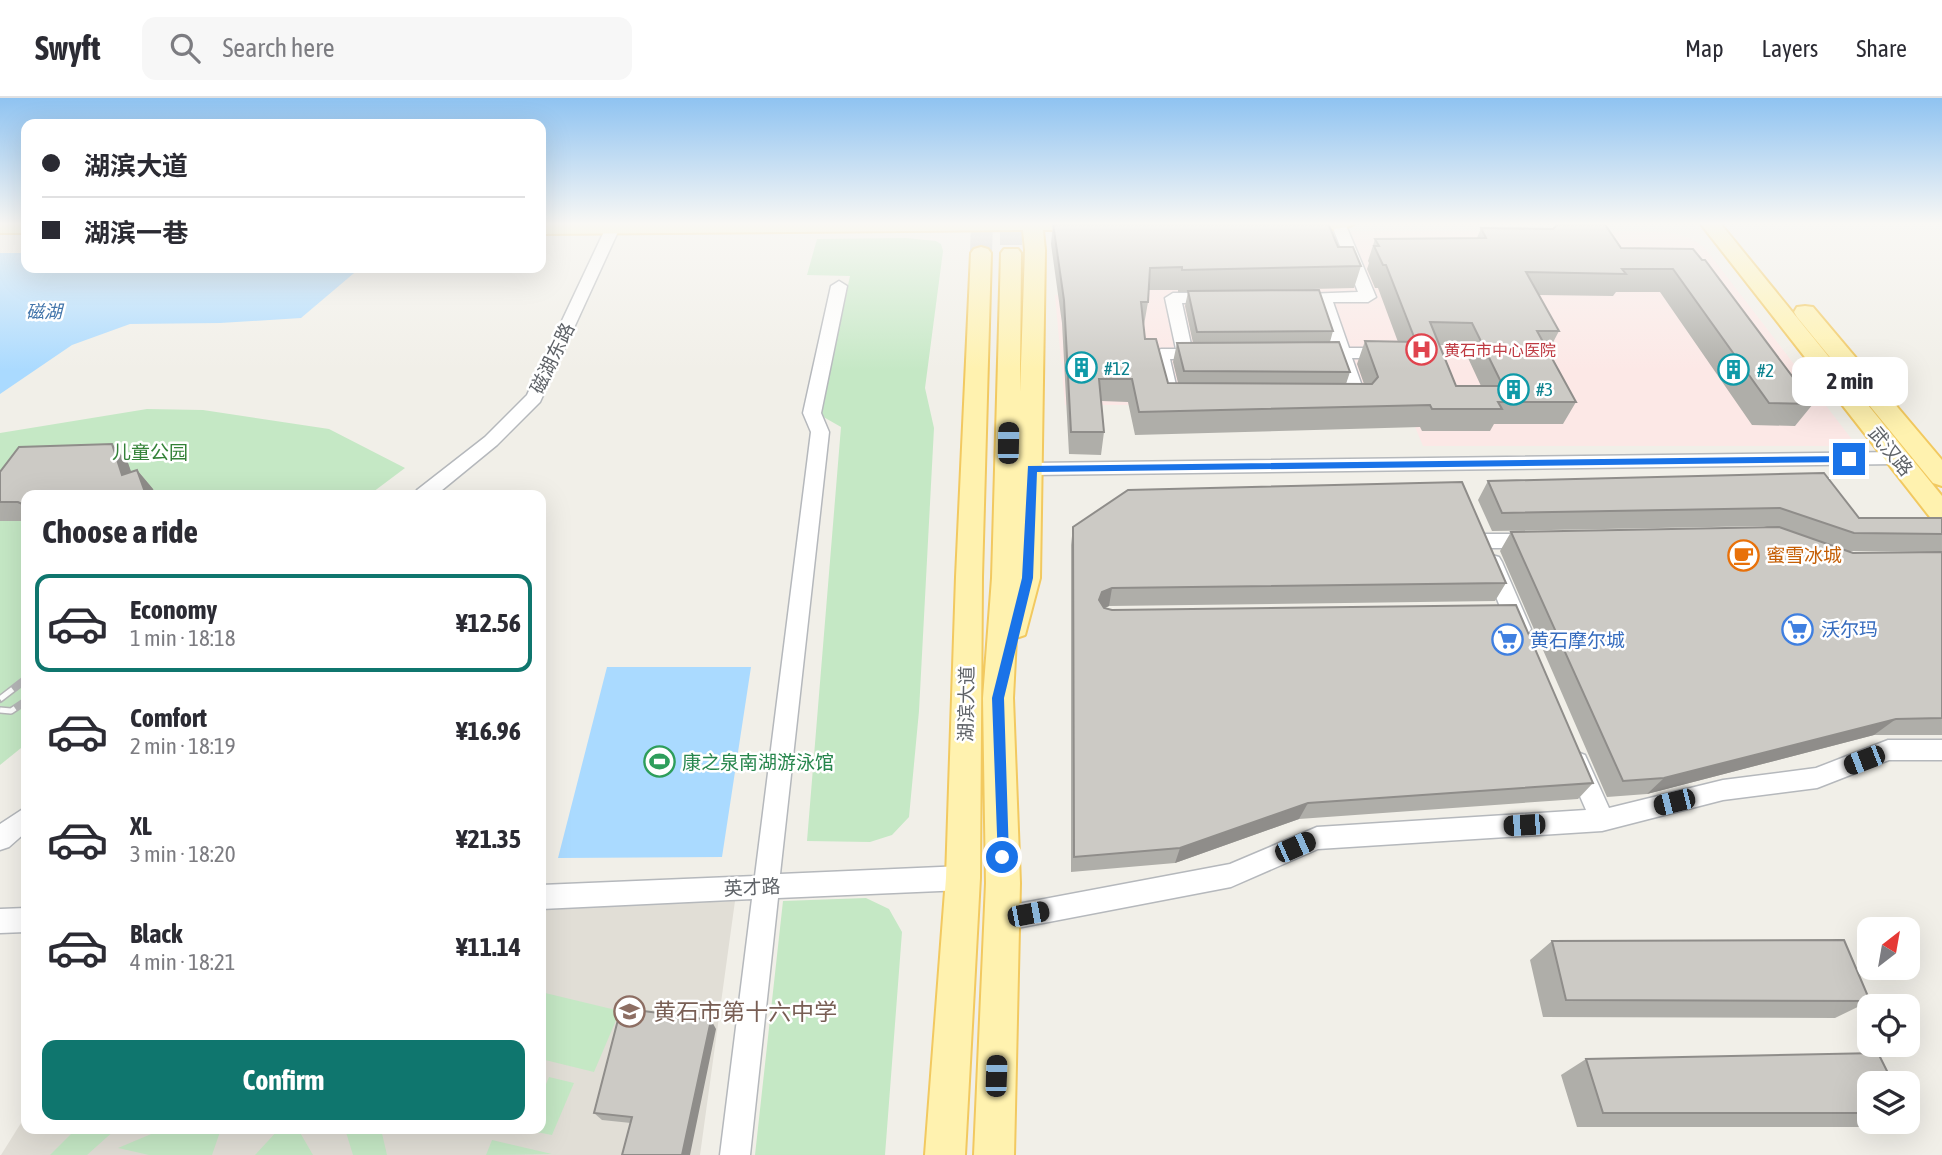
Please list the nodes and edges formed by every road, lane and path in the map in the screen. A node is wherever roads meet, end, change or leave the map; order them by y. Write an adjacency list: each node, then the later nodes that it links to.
1 (592, 272): 25 (street, 磁湖东路)
2 (967, 272): 33 (main road)
3 (982, 272): 33 (main road, 湖滨大道)
4 (1011, 272): 33 (main road, 湖滨大道)
5 (1035, 272): 22 (main road)
6 (1358, 272): 10 (street)
7 (1749, 272): 20 (main road, 武汉路)
8 (1772, 272): 23 (main road, 武汉路)
9 (839, 286): 40 (street)
10 (1323, 297): 12 (street); 14 (street)
11 (1228, 298): 16 (street)
12 (1296, 298)
13 (1303, 353): 14 (street)
14 (1342, 353): 15 (street); 19 (street)
15 (1383, 353)
16 (1185, 354): 17 (street); 18 (street)
17 (1225, 354)
18 (1183, 399)
19 (1332, 400)
20 (1897, 458): 21 (street); 26 (main road, 武汉路)
21 (1450, 464): 22 (street); 24 (street)
22 (1032, 469): 33 (main road)
23 (1942, 477)
24 (1459, 486)
25 (430, 490)
26 (1942, 514)
27 (1473, 519): 29 (street)
28 (1550, 540): 29 (street)
29 (1483, 541): 31 (street)
30 (1485, 612): 31 (street)
31 (1513, 612): 32 (street)
32 (1528, 649)
33 (982, 701): 39 (main road, 湖滨大道); 42 (main road, 湖滨大道)
34 (1570, 747): 36 (street)
35 (1942, 750): 36 (street)
36 (1601, 820): 42 (street)
37 (21, 822): 38 (street)
38 (0, 839)
39 (962, 878): 40 (street, 英才路); 46 (main road, 湖滨大道)
40 (766, 887): 41 (street, 英才路); 45 (street)
41 (546, 897)
42 (1002, 919): 47 (main road, 湖滨大道)
43 (21, 920): 44 (street)
44 (0, 921)
45 (735, 1155)
46 (945, 1155)
47 (994, 1155)

